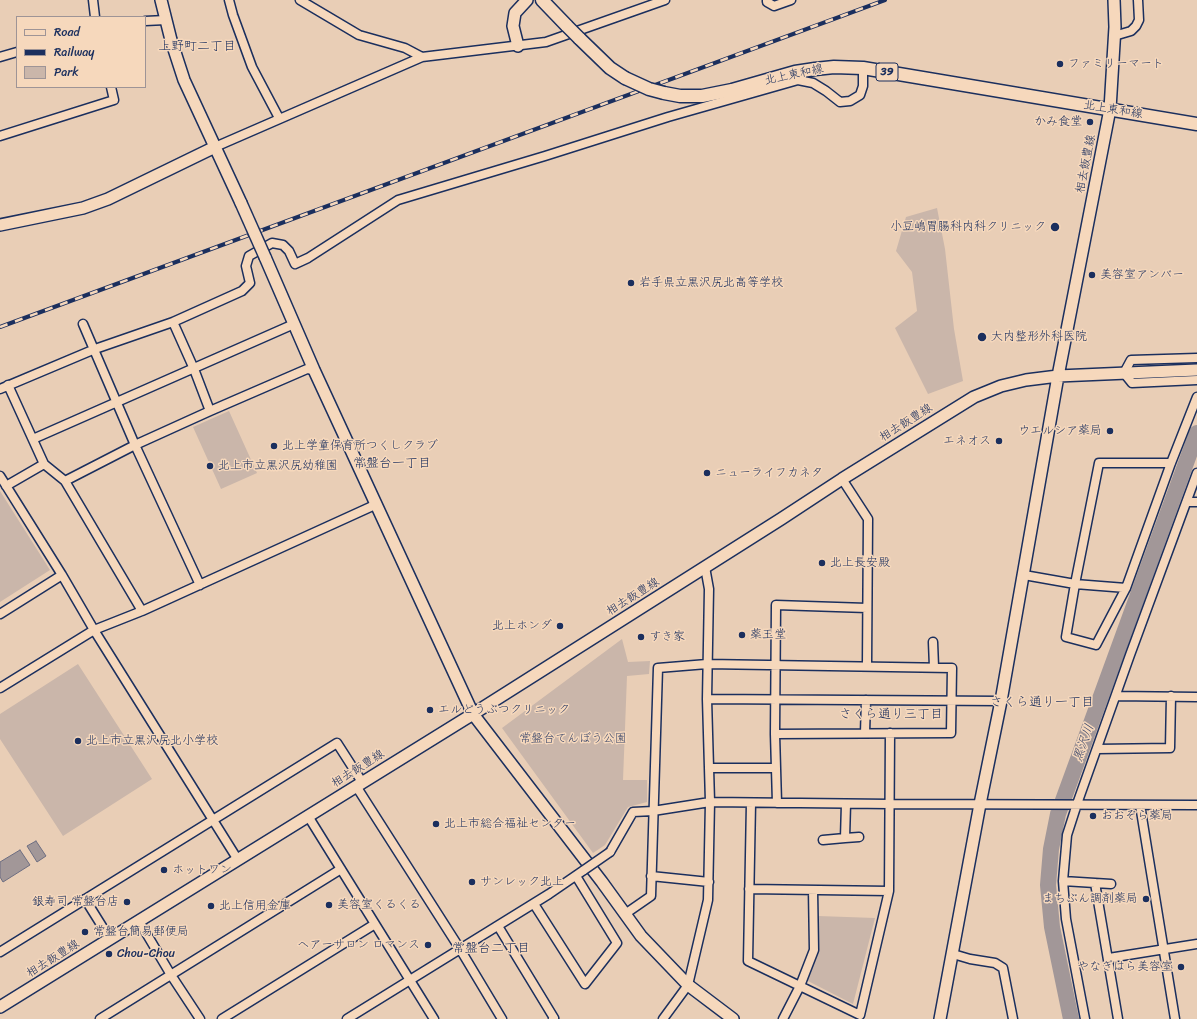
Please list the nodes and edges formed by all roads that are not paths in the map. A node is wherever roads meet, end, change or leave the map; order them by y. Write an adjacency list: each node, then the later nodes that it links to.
1 (93, 0): 12 (street)
2 (161, 0): 13 (street)
3 (229, 0): 23 (street)
4 (300, 0): 19 (street)
5 (527, 0): 16 (street)
6 (542, 0): 20 (main road, 北上東和線 / 39, bridge)
7 (665, 0): 16 (street)
8 (767, 0): 9 (street)
9 (791, 0)
10 (1114, 0): 15 (street, 相去飯豊線)
11 (1138, 0): 15 (street)
12 (95, 16)
13 (166, 20): 14 (street); 26 (street)
14 (146, 21)
15 (1114, 36): 22 (street, 相去飯豊線)
16 (518, 46): 19 (street)
17 (16, 52): 18 (street)
18 (0, 57)
19 (422, 57): 23 (street)
20 (863, 68): 22 (main road, 北上東和線 / 39); 28 (street)
21 (111, 88): 25 (street)
22 (1110, 109): 24 (main road, 北上東和線 / 39); 37 (street, 相去飯豊線)
23 (279, 118): 26 (street)
24 (1197, 124)
25 (0, 136)
26 (215, 147): 27 (street); 30 (street, bridge)
27 (0, 226)
28 (173, 322): 31 (street); 33 (street)
29 (83, 324): 31 (street)
30 (294, 324): 33 (street); 34 (street)
31 (95, 349): 39 (street); 41 (street)
32 (1197, 358): 36 (street)
33 (194, 369): 41 (street); 42 (street)
34 (314, 370): 42 (street); 54 (street)
35 (1197, 370): 36 (street)
36 (1129, 373): 37 (street); 38 (street)
37 (1058, 376): 49 (street, 相去飯豊線); 57 (street)
38 (1197, 380)
39 (4, 387): 43 (street)
40 (1197, 397): 45 (street)
41 (118, 402): 43 (street); 44 (street)
42 (210, 411): 44 (street)
43 (33, 440): 46 (street)
44 (135, 445): 50 (street); 59 (street)
45 (1171, 463): 58 (street); 60 (street)
46 (44, 464): 50 (street); 51 (street)
47 (1197, 473): 52 (street)
48 (0, 476): 51 (street)
49 (842, 479): 55 (street, 相去飯豊線); 61 (street)
50 (65, 481): 62 (street)
51 (6, 486): 56 (street)
52 (1187, 502): 53 (street); 71 (street)
53 (1197, 502)
54 (377, 504): 59 (street); 79 (street)
55 (705, 567): 66 (street); 79 (street, 相去飯豊線)
56 (62, 575): 63 (street); 64 (street)
57 (1024, 575): 58 (street); 78 (street)
58 (1075, 584): 60 (street); 60 (street)
59 (200, 585): 62 (street)
60 (1126, 588)
61 (867, 608): 67 (street); 68 (street)
62 (142, 611): 64 (street)
63 (0, 614)
64 (94, 630): 70 (street); 98 (street)
65 (933, 642): 69 (street)
66 (707, 664): 67 (street); 74 (street); 96 (street)
67 (776, 665): 68 (street); 75 (street)
68 (867, 665): 69 (street)
69 (934, 667): 77 (street)
70 (0, 688)
71 (1116, 696): 72 (street); 83 (street)
72 (1171, 696): 73 (street); 83 (street)
73 (1197, 697)
74 (708, 699): 75 (street); 84 (street)
75 (776, 700): 76 (street); 81 (street)
76 (866, 700): 77 (street); 82 (street)
77 (952, 701): 78 (street); 80 (street)
78 (1001, 701): 92 (street)
79 (473, 714): 86 (street, 相去飯豊線); 115 (street)
80 (890, 733): 82 (street); 91 (street)
81 (775, 734): 82 (street); 85 (street)
82 (865, 734)
83 (1097, 748): 93 (street)
84 (709, 768): 85 (street); 87 (street)
85 (776, 768): 89 (street)
86 (359, 784): 97 (street, 相去飯豊線); 98 (street); 121 (street)
87 (710, 802): 88 (street); 96 (street); 107 (street)
88 (751, 803): 89 (street); 110 (street)
89 (777, 803): 90 (street)
90 (846, 804): 91 (street); 99 (street)
91 (890, 804): 92 (street); 112 (street)
92 (980, 804): 93 (street); 124 (street)
93 (1074, 804): 94 (street); 106 (street)
94 (1140, 805): 95 (street); 122 (street)
95 (1197, 805)
96 (653, 811): 104 (street, bridge); 105 (street)
97 (308, 816): 102 (street, 相去飯豊線); 103 (street)
98 (213, 820): 102 (street); 113 (street)
99 (845, 838): 100 (street); 101 (street)
100 (859, 838)
101 (823, 840)
102 (238, 860): 116 (street, 相去飯豊線)
103 (341, 868): 117 (street); 126 (street)
104 (576, 876): 114 (street); 114 (street)
105 (651, 876): 107 (street); 115 (street)
106 (1063, 881): 108 (street); 143 (street)
107 (709, 882): 128 (street)
108 (1095, 883): 109 (street); 125 (street)
109 (1111, 884)
110 (749, 889): 111 (street); 129 (street)
111 (813, 890): 112 (street); 129 (street)
112 (890, 891): 129 (street)
113 (85, 899): 119 (street); 123 (street)
114 (534, 904): 118 (street)
115 (625, 914): 128 (street)
116 (138, 921): 119 (street, 相去飯豊線); 126 (street)
117 (375, 924): 127 (street); 133 (street)
118 (498, 926): 121 (street); 137 (street)
119 (110, 939): 130 (street, 相去飯豊線)
120 (1197, 944): 122 (street)
121 (460, 949): 127 (street); 136 (street)
122 (1164, 949): 125 (street); 145 (street)
123 (0, 952)
124 (953, 954): 141 (street); 142 (street)
125 (1109, 958): 144 (street)
126 (171, 975): 131 (street); 132 (street)
127 (410, 980): 134 (street); 135 (street)
128 (688, 985): 138 (street); 139 (street)
129 (800, 986): 140 (street)
130 (0, 1007)
131 (100, 1019)
132 (200, 1019)
133 (222, 1019)
134 (347, 1019)
135 (434, 1019)
136 (502, 1019)
137 (553, 1019)
138 (663, 1019)
139 (732, 1019)
140 (783, 1019)
141 (940, 1019)
142 (1013, 1019)
143 (1085, 1019)
144 (1118, 1019)
145 (1175, 1019)

